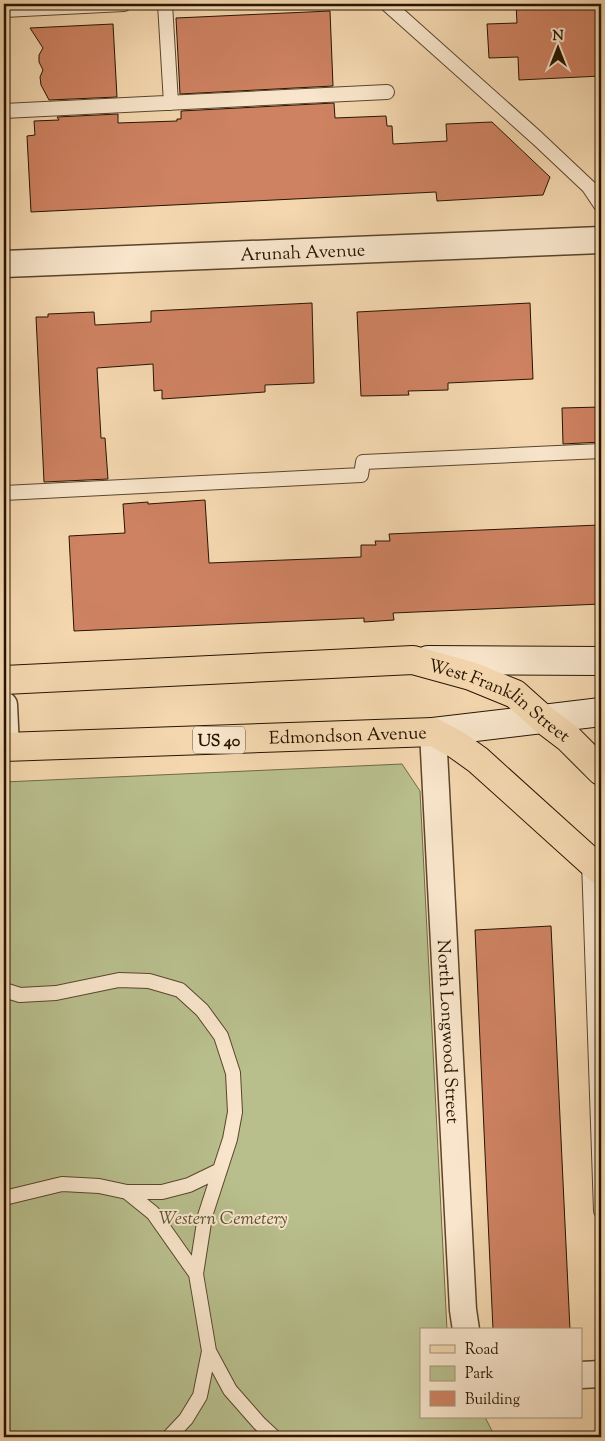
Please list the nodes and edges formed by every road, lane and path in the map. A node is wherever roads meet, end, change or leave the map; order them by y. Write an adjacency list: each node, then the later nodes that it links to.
1 (124, 4): 4 (lane)
2 (165, 4): 6 (lane)
3 (387, 4): 8 (lane)
4 (4, 10)
5 (387, 92): 6 (lane)
6 (171, 103): 7 (lane)
7 (4, 111)
8 (601, 205)
9 (601, 240): 10 (street, Arunah Avenue)
10 (4, 264)
11 (601, 451): 12 (lane)
12 (4, 494)
13 (413, 660): 14 (main road); 15 (main road); 18 (main road, West Franklin Street)
14 (601, 661)
15 (4, 680)
16 (4, 705): 20 (street)
17 (601, 712): 18 (main road, Edmondson Avenue)
18 (543, 719): 19 (main road, Edmondson Avenue); 21 (main road, West Franklin Street)
19 (433, 732): 20 (main road, Edmondson Avenue / US 40); 22 (main road); 29 (street, North Longwood Street)
20 (5, 747)
21 (601, 771)
22 (595, 865): 27 (lane)
23 (4, 990): 24 (lane)
24 (220, 1170): 25 (lane); 28 (lane)
25 (127, 1192): 26 (lane); 28 (lane)
26 (4, 1198)
27 (601, 1211)
28 (196, 1274): 30 (lane)
29 (466, 1328)
30 (209, 1351): 33 (lane); 34 (lane)
31 (601, 1374): 32 (street)
32 (582, 1375)
33 (170, 1437)
34 (274, 1437)

